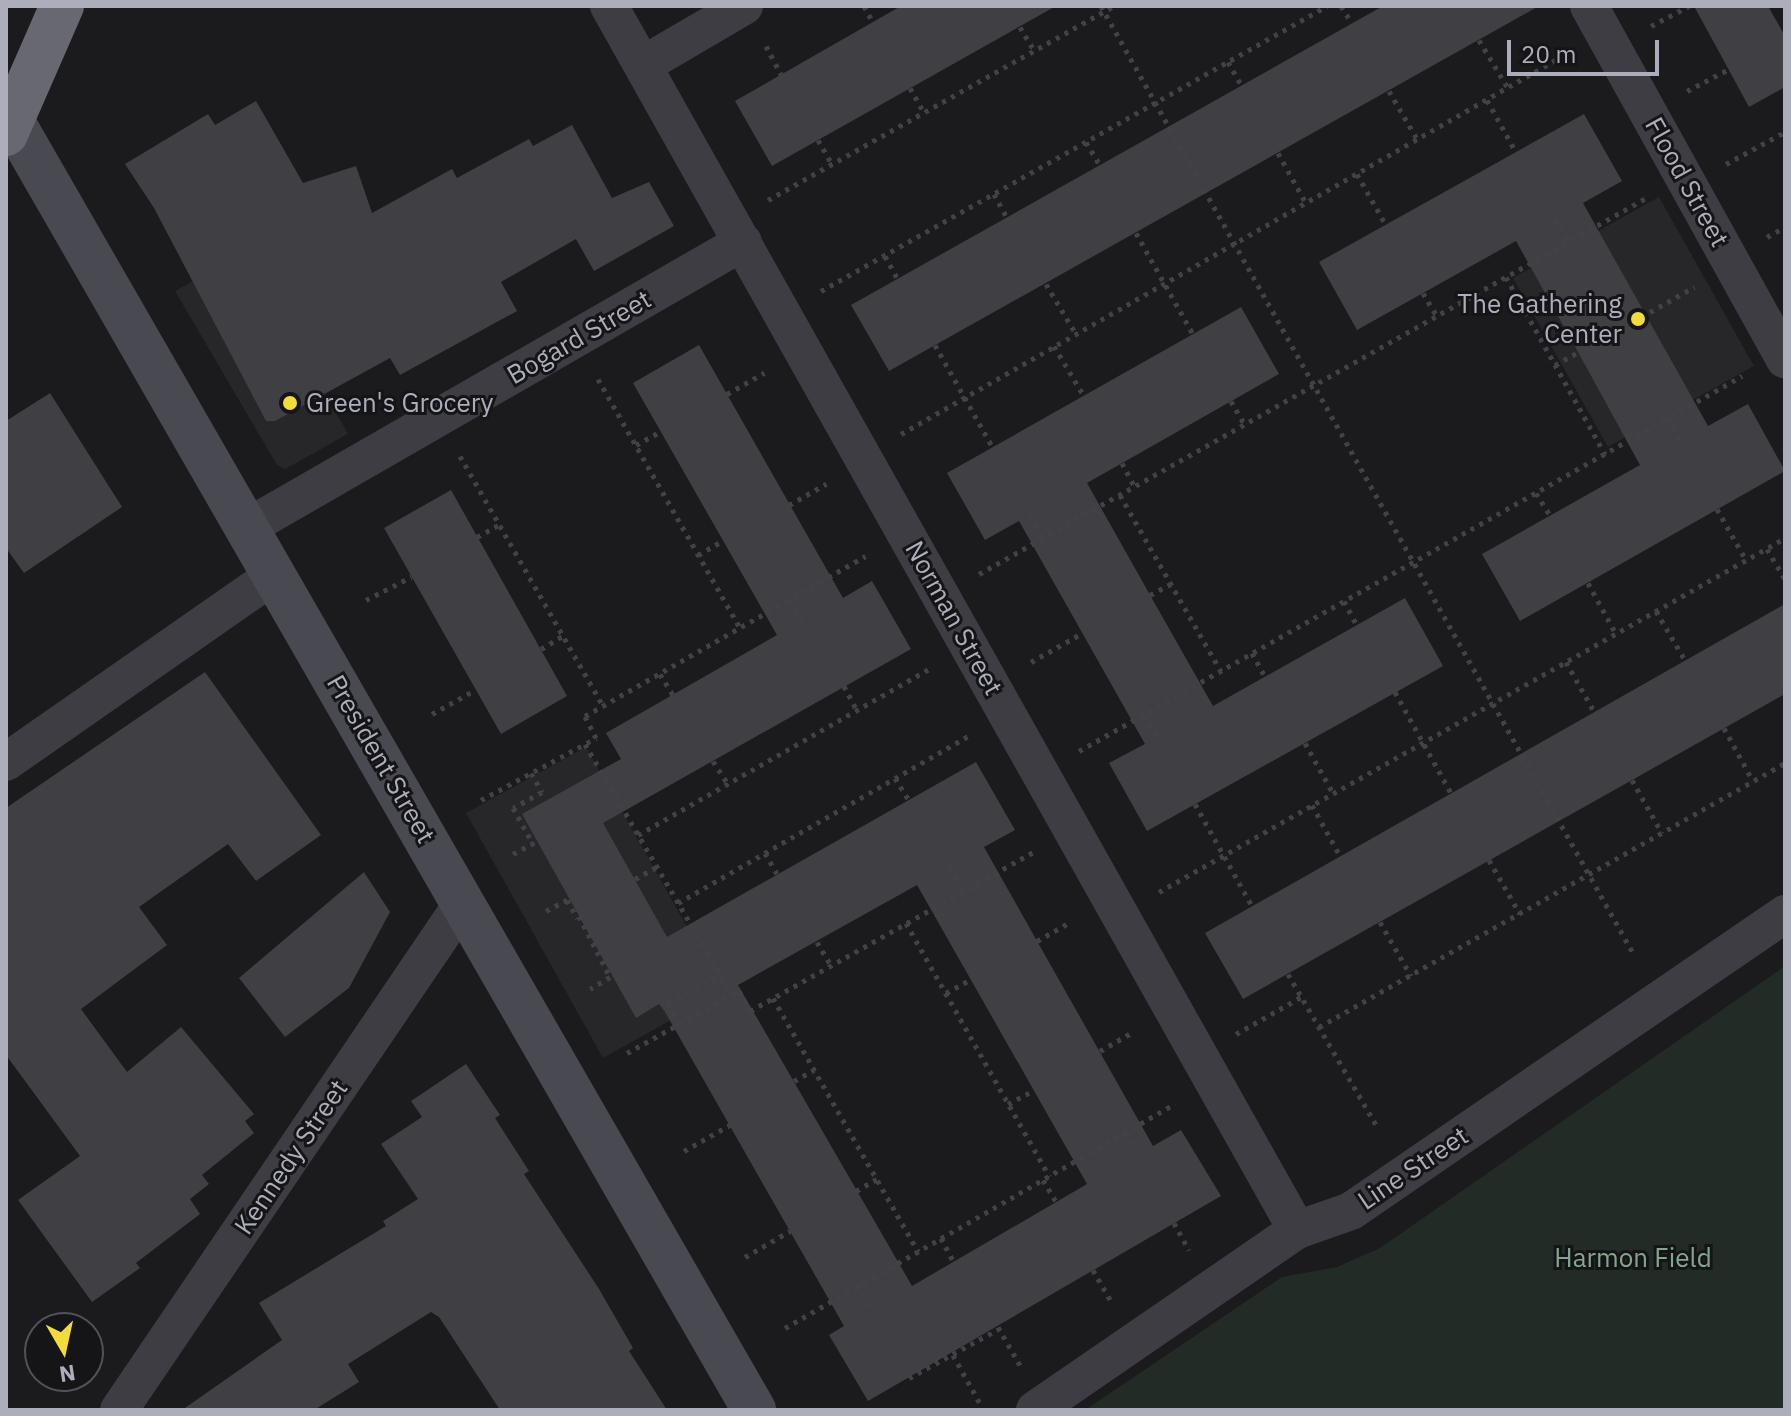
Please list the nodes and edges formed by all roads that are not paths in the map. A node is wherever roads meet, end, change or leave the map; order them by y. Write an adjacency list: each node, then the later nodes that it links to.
1 (62, 6): 6 (highway)
2 (609, 6): 5 (street, Norman Street)
3 (1589, 6): 8 (street, Flood Street)
4 (753, 22): 5 (street)
5 (643, 65): 7 (street, Norman Street)
6 (8, 122): 9 (street, President Street)
7 (743, 242): 9 (street, Bogard Street); 14 (street, Norman Street)
8 (1785, 359)
9 (248, 527): 10 (street, President Street)
10 (275, 574): 11 (street); 12 (street, President Street)
11 (6, 762)
12 (463, 903): 15 (street, Kennedy Street); 16 (street, President Street)
13 (1785, 914): 14 (street, Line Street)
14 (1297, 1230): 17 (street, Line Street)
15 (119, 1410)
16 (754, 1410)
17 (1035, 1410)

